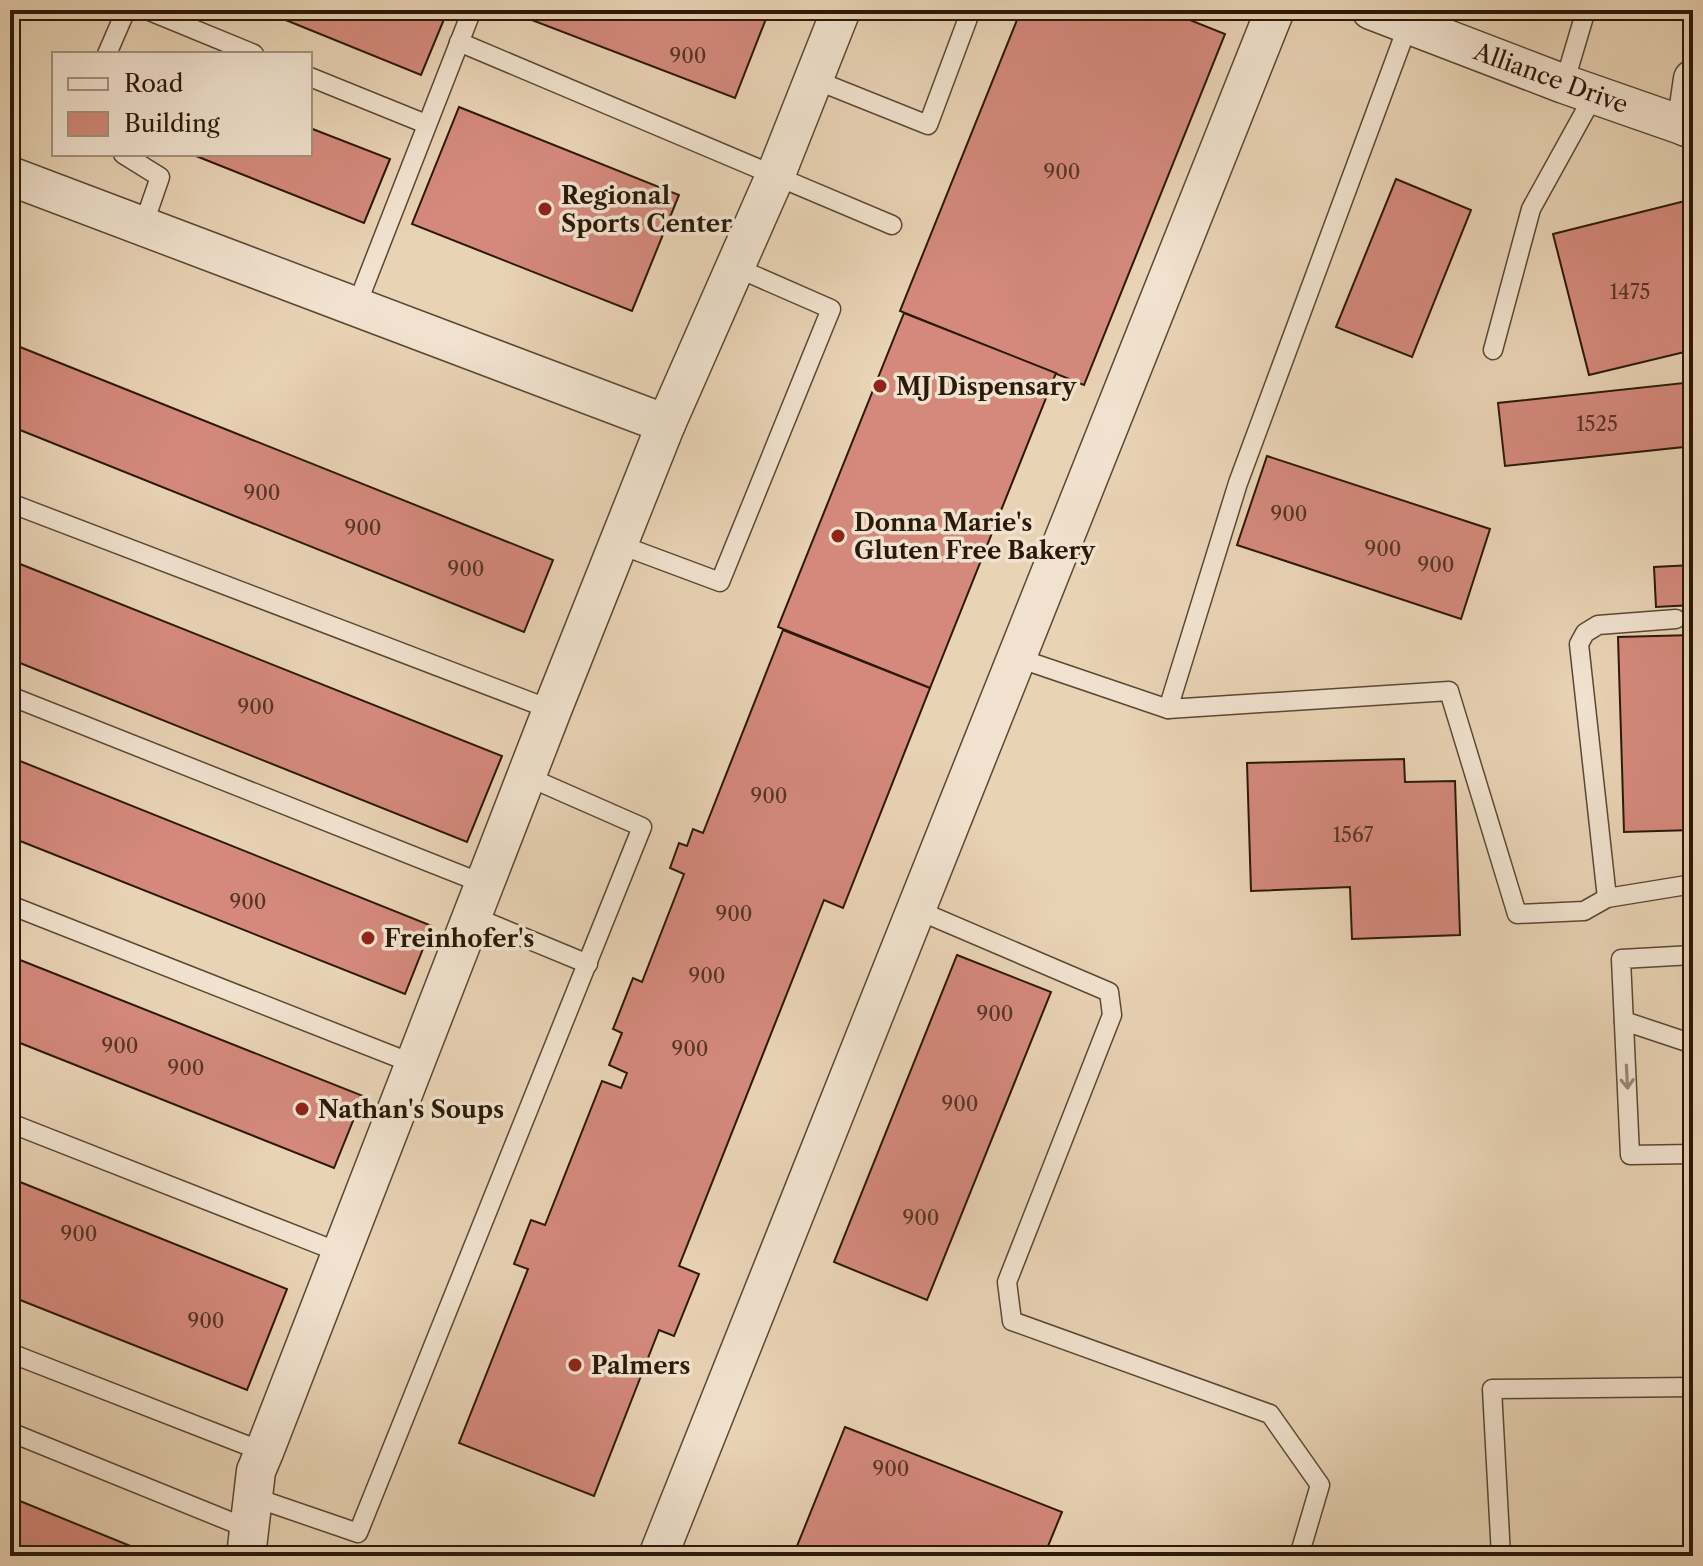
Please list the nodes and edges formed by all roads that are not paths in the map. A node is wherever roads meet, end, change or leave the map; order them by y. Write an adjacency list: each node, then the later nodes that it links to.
1 (126, 10): 11 (lane)
2 (147, 10): 12 (lane)
3 (472, 10): 10 (lane)
4 (841, 10): 14 (street)
5 (971, 10): 14 (lane)
6 (1275, 10): 31 (street)
7 (1371, 10): 9 (street, Alliance Drive)
8 (1586, 10): 16 (lane)
9 (1408, 25): 16 (street, Alliance Drive); 33 (lane)
10 (459, 42): 17 (lane); 20 (lane)
11 (108, 52)
12 (249, 52)
13 (312, 78): 17 (lane)
14 (813, 79): 20 (street)
15 (1693, 79): 18 (street, Alliance Drive)
16 (1579, 90): 18 (street, Alliance Drive); 26 (lane)
17 (426, 124): 25 (lane)
18 (1690, 128)
19 (126, 156): 23 (lane)
20 (776, 174): 22 (lane); 24 (street)
21 (10, 176): 23 (street)
22 (892, 225)
23 (143, 226): 25 (street)
24 (735, 267): 27 (street); 29 (lane)
25 (356, 307): 27 (street)
26 (1493, 350)
27 (666, 424): 29 (street)
28 (10, 503): 34 (lane)
29 (618, 544): 34 (street)
30 (1676, 619): 37 (lane)
31 (1015, 657): 33 (lane); 40 (street)
32 (10, 696): 38 (lane)
33 (1168, 709): 37 (lane)
34 (552, 710): 35 (street)
35 (526, 776): 38 (street); 42 (lane)
36 (1693, 884): 37 (lane)
37 (1607, 898)
38 (478, 900): 42 (lane); 45 (street)
39 (10, 905): 45 (lane)
40 (915, 909): 54 (street); 55 (lane)
41 (1693, 955): 43 (lane)
42 (588, 964): 53 (lane)
43 (1624, 1021): 44 (lane); 47 (lane, one-way to 47)
44 (1693, 1044)
45 (414, 1064): 48 (street)
46 (10, 1123): 48 (lane)
47 (1693, 1154)
48 (341, 1253): 52 (street)
49 (10, 1353): 52 (lane)
50 (1693, 1387): 56 (lane)
51 (10, 1432): 53 (lane)
52 (264, 1452): 53 (street)
53 (250, 1527)
54 (658, 1556)
55 (1299, 1556)
56 (1501, 1556)

